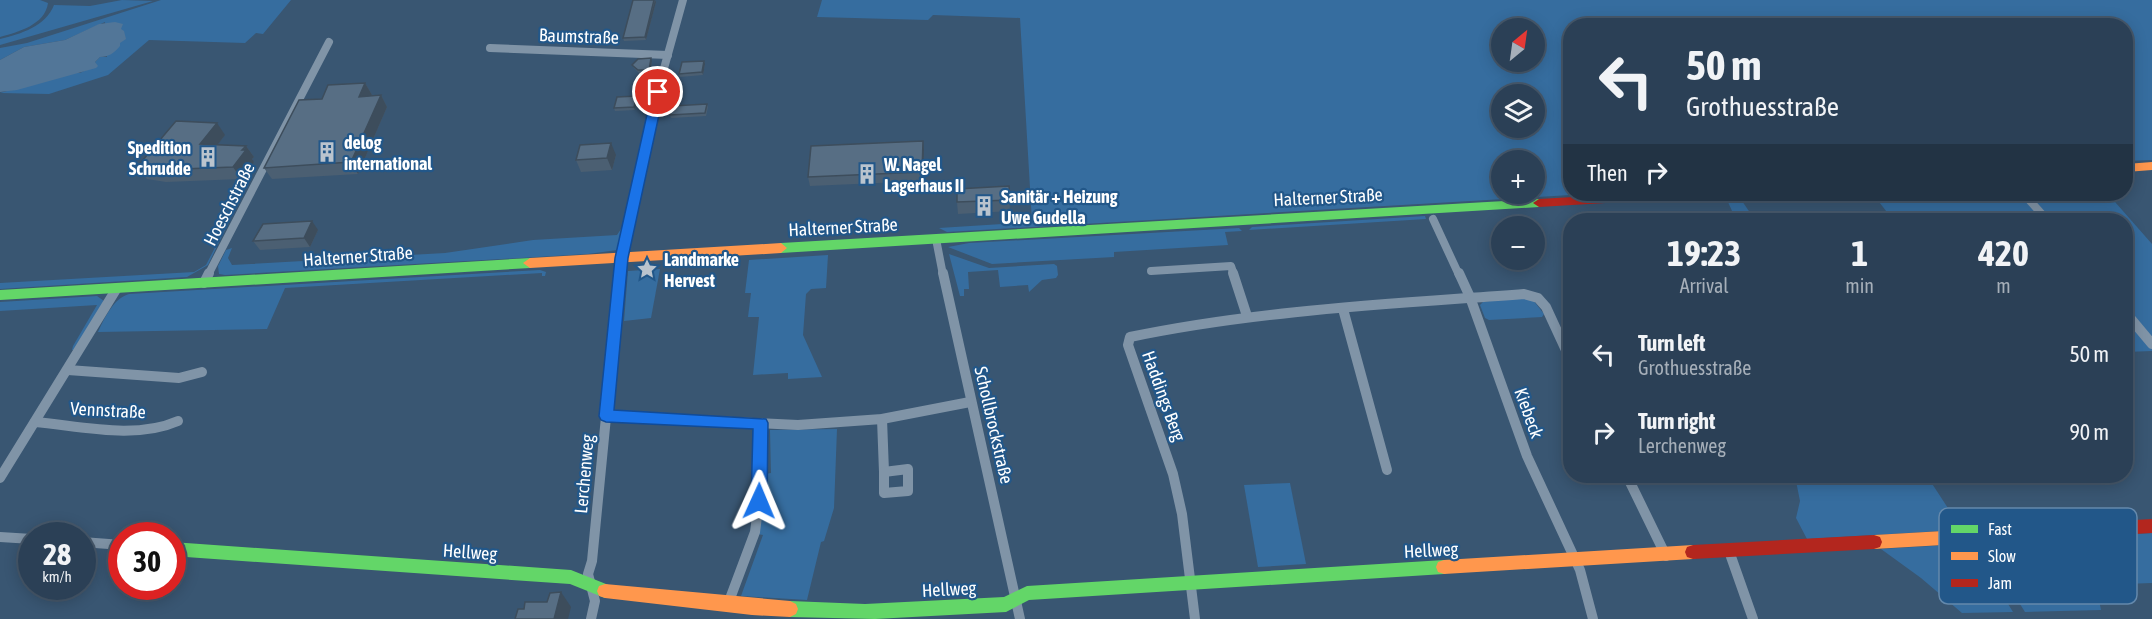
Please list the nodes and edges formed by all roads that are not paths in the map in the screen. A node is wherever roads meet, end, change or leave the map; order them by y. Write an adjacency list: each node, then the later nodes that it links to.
1 (683, 0): 4 (street, Lerchenweg)
2 (329, 42): 14 (street, Hoeschstraße)
3 (490, 48): 4 (street, Baumstraße)
4 (668, 55): 12 (street, Lerchenweg)
5 (2152, 166): 6 (main road)
6 (2133, 167)
7 (1571, 201): 11 (main road, Halterner Straße)
8 (2030, 201): 9 (street)
9 (2041, 213)
10 (1433, 219): 17 (street, Kiebeck)
11 (936, 239): 12 (main road, Halterner Straße); 25 (street, Schollbrockstraße)
12 (621, 258): 14 (main road, Halterner Straße); 26 (street, Lerchenweg)
13 (1151, 271): 19 (street)
14 (204, 283): 15 (main road, Halterner Straße)
15 (117, 288): 16 (main road, Halterner Straße); 23 (street, Vennstraße)
16 (0, 295)
17 (1470, 297): 18 (street, Haddings Berg); 21 (street, Haddings Berg); 43 (street, Kiebeck)
18 (1343, 309): 19 (street, Haddings Berg); 31 (street)
19 (1246, 316): 44 (street, Haddings Berg)
20 (2133, 321): 22 (street)
21 (1563, 344)
22 (2152, 344)
23 (68, 370): 24 (street, Vennstraße); 29 (street, Vennstraße)
24 (202, 372)
25 (970, 402): 27 (street); 46 (street, Schollbrockstraße)
26 (606, 416): 30 (street); 45 (street, Lerchenweg)
27 (882, 419): 30 (street); 32 (street)
28 (178, 421): 29 (street, Vennstraße)
29 (35, 422): 33 (street, Vennstraße)
30 (760, 423): 47 (street)
31 (1387, 470)
32 (884, 472)
33 (0, 478)
34 (1630, 483): 42 (street)
35 (2152, 526): 36 (main road, Hellweg)
36 (2137, 527)
37 (0, 537): 38 (street)
38 (18, 538)
39 (1939, 539): 41 (main road, Hellweg)
40 (186, 550): 45 (main road, Hellweg)
41 (1729, 551): 42 (main road, Hellweg); 52 (street)
42 (1666, 555): 43 (main road, Hellweg)
43 (1575, 560): 44 (main road, Hellweg); 51 (street, Kiebeck)
44 (1190, 582): 46 (main road, Hellweg); 50 (street)
45 (593, 587): 47 (main road, Hellweg); 48 (street, Lerchenweg)
46 (1016, 598): 47 (main road, Hellweg); 49 (street, Schollbrockstraße)
47 (728, 604)
48 (591, 619)
49 (1020, 619)
50 (1195, 619)
51 (1593, 619)
52 (1753, 619)

